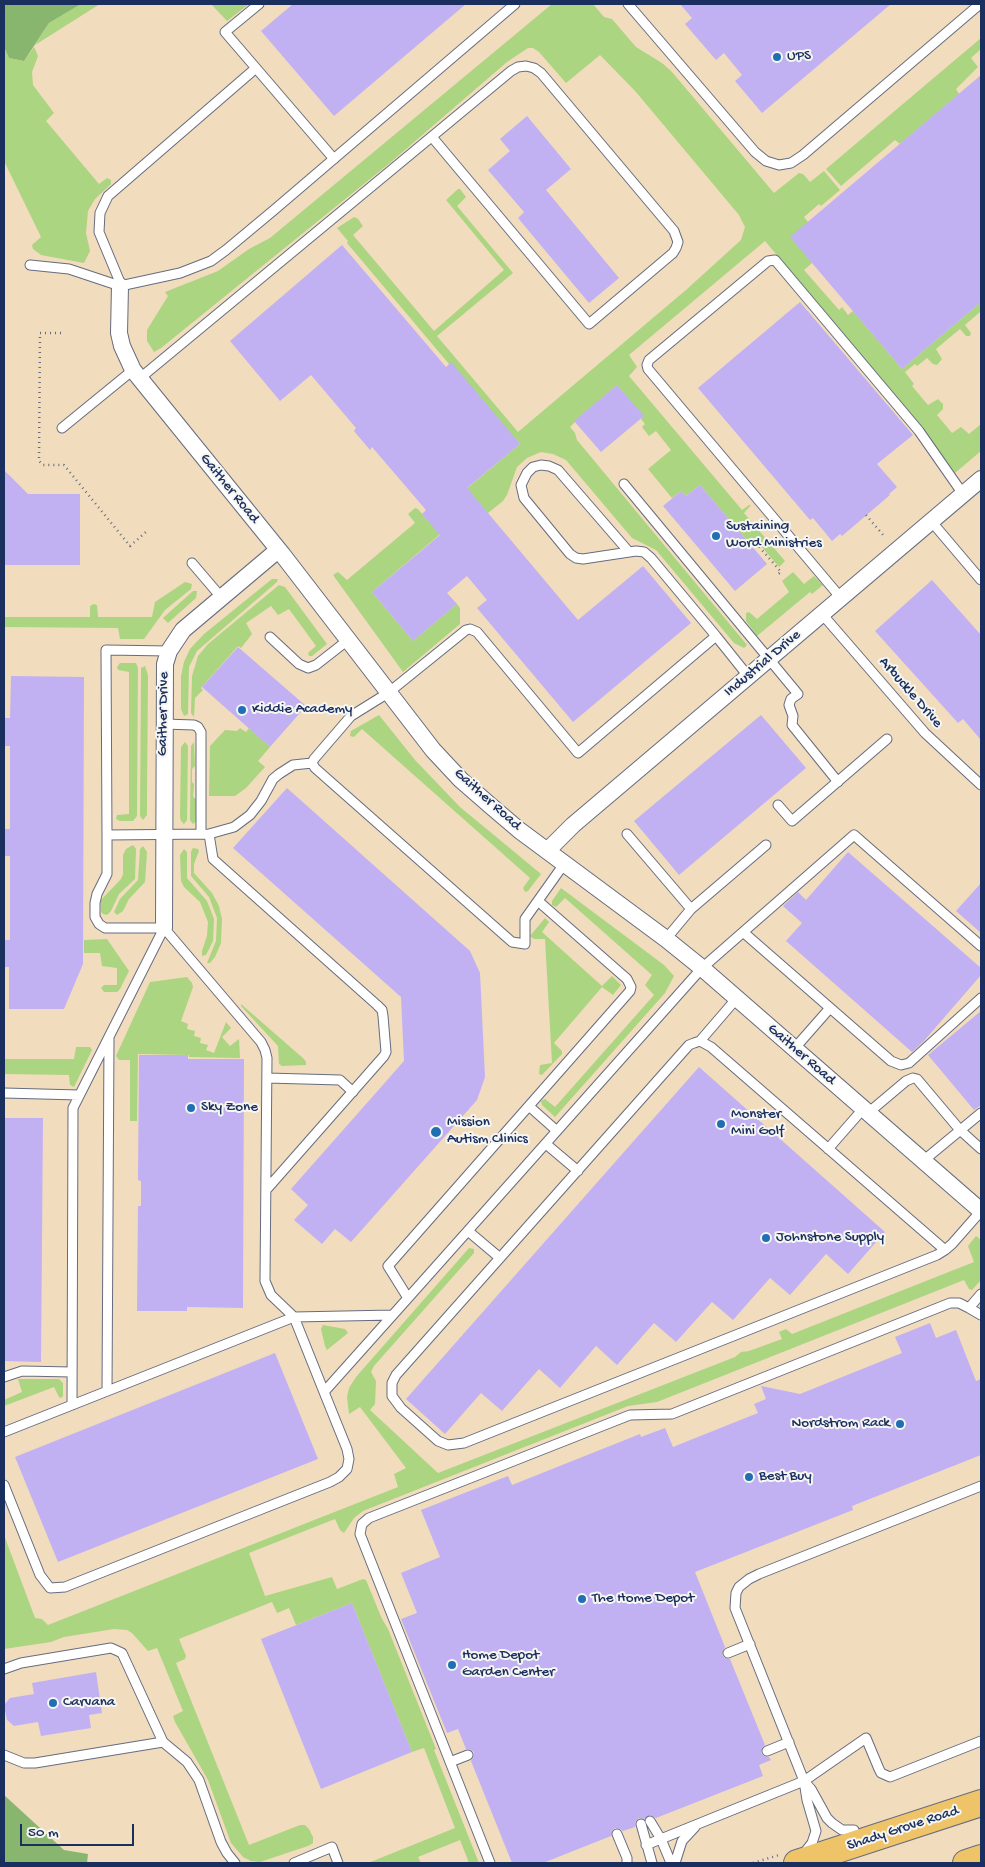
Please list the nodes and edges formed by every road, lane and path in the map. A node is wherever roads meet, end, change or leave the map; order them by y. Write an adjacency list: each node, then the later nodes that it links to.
1 (259, 4): 5 (lane)
2 (515, 4): 7 (lane)
3 (628, 4): 4 (lane)
4 (980, 4)
5 (256, 68): 7 (lane); 9 (lane)
6 (432, 137): 6 (lane); 11 (lane)
7 (334, 159): 9 (lane)
8 (30, 265): 9 (lane)
9 (120, 286): 11 (street, Gaither Road)
10 (61, 333): 18 (path)
11 (136, 375): 12 (lane); 21 (street, Gaither Road)
12 (62, 428)
13 (981, 479): 15 (street, Industrial Drive)
14 (624, 484): 33 (lane)
15 (963, 494): 17 (street, Industrial Drive); 27 (lane)
16 (866, 515): 19 (path)
17 (931, 521): 25 (lane); 27 (street, Industrial Drive)
18 (146, 532)
19 (884, 536)
20 (752, 546): 24 (path)
21 (278, 550): 26 (street, Gaither Drive); 31 (street, Gaither Road)
22 (628, 552): 22 (lane); 29 (lane)
23 (192, 563): 26 (lane)
24 (777, 575)
25 (981, 580)
26 (221, 597): 32 (street, Gaither Drive)
27 (841, 598): 28 (street, Industrial Drive)
28 (822, 614): 33 (street, Industrial Drive); 40 (lane, Arbuckle Drive)
29 (716, 636): 34 (lane); 35 (lane)
30 (270, 637): 31 (lane)
31 (348, 640): 35 (street, Gaither Road)
32 (169, 651): 36 (street, Gaither Drive); 44 (lane)
33 (768, 659): 34 (street, Industrial Drive); 39 (lane)
34 (748, 676): 47 (street, Industrial Drive)
35 (388, 694): 38 (lane); 47 (street, Gaither Road)
36 (164, 724): 42 (lane); 45 (street, Gaither Drive)
37 (887, 739): 39 (lane)
38 (312, 763): 42 (lane); 49 (lane)
39 (838, 782): 41 (lane)
40 (981, 785)
41 (778, 806)
42 (205, 834): 45 (lane); 63 (lane)
43 (627, 834): 50 (lane)
44 (107, 835): 45 (lane); 51 (lane)
45 (164, 835): 51 (street, Gaither Drive)
46 (766, 845): 50 (lane)
47 (547, 851): 48 (street, Gaither Road)
48 (564, 864): 49 (lane); 53 (street, Gaither Road)
49 (538, 901): 66 (lane)
50 (691, 908): 53 (lane)
51 (164, 928): 59 (lane); 62 (lane)
52 (743, 932): 54 (lane); 55 (lane); 58 (lane)
53 (666, 939): 55 (street, Gaither Road)
54 (981, 946)
55 (702, 968): 56 (street, Gaither Road); 70 (lane)
56 (737, 998): 60 (lane); 61 (street, Gaither Road)
57 (981, 998): 58 (lane)
58 (830, 1008): 61 (lane)
59 (110, 1036): 65 (lane); 89 (lane)
60 (700, 1041): 72 (lane); 75 (lane)
61 (794, 1049): 67 (street, Gaither Road)
62 (267, 1078): 63 (lane); 76 (lane)
63 (353, 1092): 76 (lane)
64 (4, 1093): 65 (lane)
65 (80, 1095): 87 (lane)
66 (530, 1107): 70 (lane); 82 (lane)
67 (865, 1111): 69 (lane); 72 (lane); 74 (street, Gaither Road)
68 (981, 1112): 69 (lane)
69 (960, 1130): 73 (lane); 74 (lane)
70 (558, 1131): 71 (lane)
71 (546, 1144): 75 (lane); 78 (lane)
72 (828, 1149): 79 (lane)
73 (981, 1149)
74 (923, 1161): 77 (street, Gaither Road)
75 (578, 1171): 80 (lane)
76 (266, 1190): 86 (lane)
77 (981, 1211): 79 (lane)
78 (468, 1231): 80 (lane); 82 (lane)
79 (945, 1250): 80 (lane)
80 (500, 1258)
81 (981, 1294): 83 (lane)
82 (408, 1298): 84 (lane)
83 (969, 1308): 85 (lane); 104 (lane)
84 (393, 1315): 86 (lane); 90 (lane)
85 (981, 1315)
86 (294, 1317): 89 (lane); 90 (lane)
87 (72, 1372): 88 (lane); 91 (lane)
88 (4, 1377)
89 (107, 1391): 91 (lane)
90 (324, 1392): 93 (lane)
91 (72, 1405): 92 (lane)
92 (4, 1432)
93 (4, 1485)
94 (981, 1486): 95 (lane)
95 (750, 1644): 96 (lane); 100 (lane)
96 (728, 1653)
97 (4, 1669): 99 (lane)
98 (981, 1741): 105 (lane)
99 (162, 1742): 102 (lane); 112 (lane)
100 (789, 1742): 101 (lane); 105 (lane)
101 (767, 1751)
102 (4, 1755)
103 (468, 1755): 104 (lane)
104 (450, 1762): 115 (lane)
105 (804, 1781): 107 (lane); 108 (lane); 120 (lane)
106 (980, 1804): 108 (main road); 121 (main road, Shady Grove Road)
107 (700, 1823): 110 (lane); 119 (lane)
108 (854, 1830)
109 (617, 1834): 116 (lane)
110 (661, 1839): 111 (lane); 111 (lane); 118 (lane)
111 (646, 1845): 117 (lane)
112 (235, 1863)
113 (294, 1863): 114 (lane)
114 (338, 1863)
115 (490, 1863)
116 (627, 1863)
117 (652, 1863)
118 (671, 1863)
119 (675, 1863)
120 (792, 1863)
121 (797, 1863)

